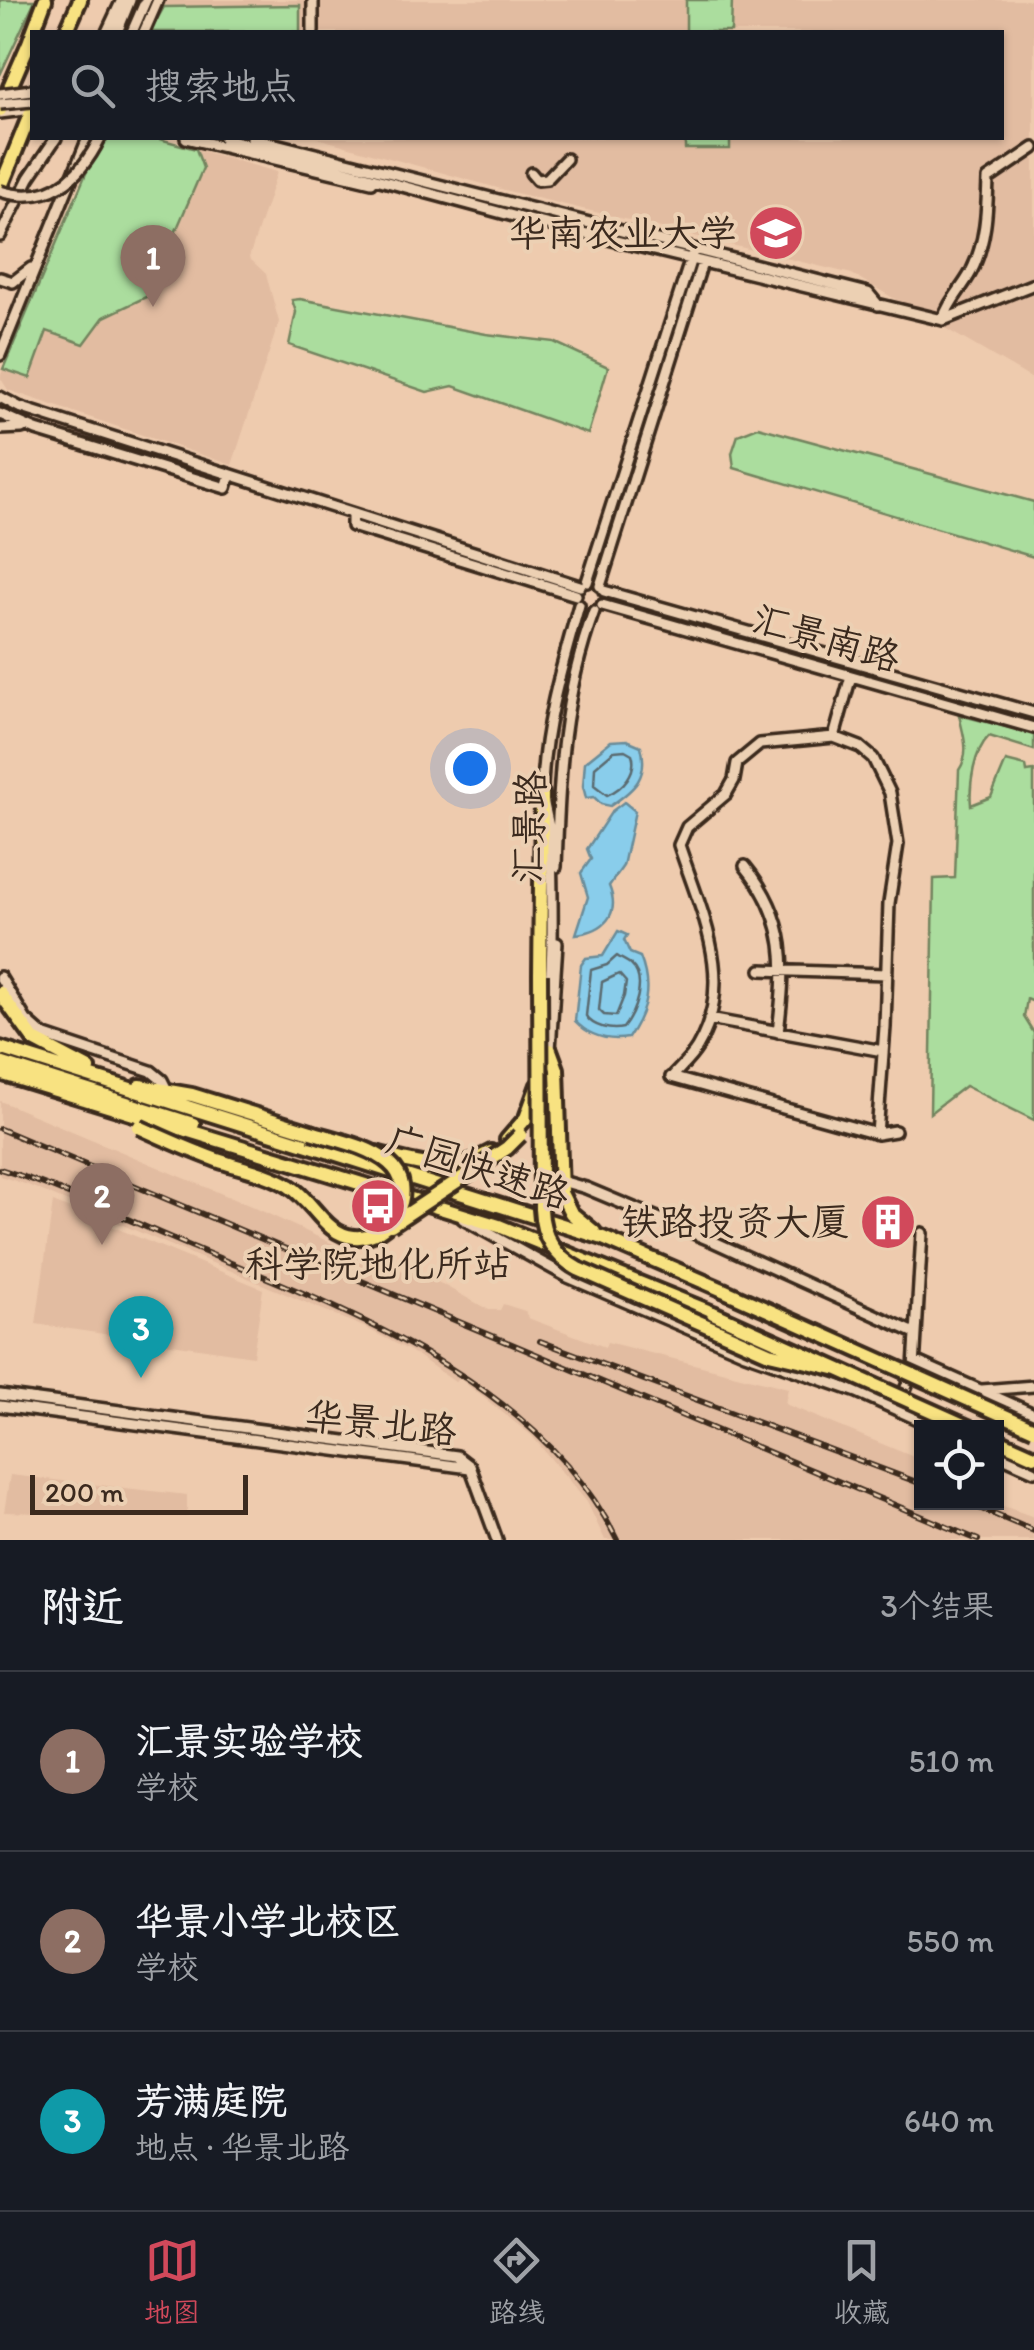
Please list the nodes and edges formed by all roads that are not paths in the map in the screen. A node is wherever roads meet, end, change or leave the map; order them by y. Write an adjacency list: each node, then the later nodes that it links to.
1 (47, 0): 8 (highway); 9 (highway)
2 (122, 0): 11 (street)
3 (130, 0): 12 (street)
4 (146, 0): 13 (street)
5 (158, 0): 14 (street)
6 (313, 0): 15 (street)
7 (78, 4): 10 (highway)
8 (34, 30)
9 (35, 30)
10 (67, 30)
11 (108, 30)
12 (118, 30)
13 (133, 30)
14 (145, 30)
15 (313, 30)
16 (30, 40): 18 (highway)
17 (30, 41): 18 (highway)
18 (22, 59): 22 (highway)
19 (30, 90): 20 (street, bridge)
20 (0, 94)
21 (30, 102): 22 (street, bridge)
22 (0, 109): 23 (street)
23 (30, 110)
24 (30, 115): 35 (highway)
25 (55, 140): 37 (street)
26 (87, 140): 33 (street)
27 (99, 140): 33 (street)
28 (100, 140): 35 (street, bridge)
29 (195, 140): 36 (street)
30 (269, 142): 36 (street); 38 (street)
31 (1034, 148): 45 (street)
32 (566, 159): 34 (street)
33 (74, 172): 40 (street)
34 (531, 173)
35 (0, 190)
36 (414, 191): 39 (street)
37 (0, 236)
38 (696, 248): 39 (street, 汇景路); 41 (street); 44 (street)
39 (689, 259): 41 (street); 53 (street, 汇景路)
40 (38, 260): 42 (street); 46 (street)
41 (702, 263): 44 (street); 52 (street)
42 (0, 278)
43 (1034, 284): 45 (street)
44 (880, 307): 45 (street)
45 (943, 320)
46 (0, 355)
47 (0, 398): 51 (street)
48 (0, 414): 50 (street)
49 (0, 429): 50 (street)
50 (36, 430): 51 (street)
51 (230, 474): 53 (street)
52 (602, 588): 53 (street, 汇景南路); 54 (street, 汇景路); 56 (street, 汇景南路)
53 (580, 592): 54 (street, 汇景南路); 59 (street, 汇景路)
54 (598, 608): 55 (street, 汇景南路); 68 (street, 汇景路)
55 (851, 676): 57 (street, 汇景南路); 58 (street)
56 (1034, 713)
57 (1034, 728)
58 (834, 737): 63 (street); 66 (street)
59 (542, 794): 68 (street, 汇景路); 87 (highway, bridge)
60 (745, 866): 62 (street)
61 (761, 970): 62 (street)
62 (784, 970): 63 (street); 67 (street)
63 (887, 974): 69 (street)
64 (0, 977): 73 (street)
65 (0, 994): 72 (highway)
66 (709, 1019): 67 (street); 77 (street)
67 (778, 1032): 69 (street)
68 (546, 1050): 76 (highway); 80 (highway)
69 (883, 1051): 77 (street)
70 (3, 1054): 72 (highway, 广园快速路); 78 (highway)
71 (0, 1073): 74 (highway, 广园快速路)
72 (122, 1086): 73 (highway); 84 (highway, 广园快速路)
73 (166, 1088): 79 (highway, bridge)
74 (99, 1105): 78 (highway, 广园快速路); 82 (highway, bridge)
75 (895, 1131): 77 (street)
76 (519, 1132): 79 (highway, bridge); 82 (highway, bridge)
77 (877, 1134)
78 (253, 1148): 81 (highway, 广园快速路)
79 (374, 1153): 82 (highway, bridge)
80 (558, 1180): 84 (highway); 85 (street)
81 (443, 1207): 87 (highway, 广园快速路, bridge); 92 (street)
82 (384, 1228)
83 (922, 1233): 85 (street)
84 (603, 1238): 96 (highway, 广园快速路, bridge)
85 (915, 1333): 86 (street)
86 (915, 1361): 89 (street); 92 (street)
87 (838, 1369): 95 (highway, 广园快速路, bridge)
88 (1034, 1386): 89 (street)
89 (981, 1390): 93 (street)
90 (0, 1395): 100 (street, 华景北路)
91 (0, 1406): 100 (street, 华景北路)
92 (897, 1410): 94 (street)
93 (1034, 1414)
94 (919, 1420)
95 (952, 1420)
96 (1034, 1429)
97 (1004, 1443): 98 (highway)
98 (1034, 1456)
99 (1004, 1458): 101 (street)
100 (470, 1468): 102 (street)
101 (1034, 1471)
102 (497, 1540)

